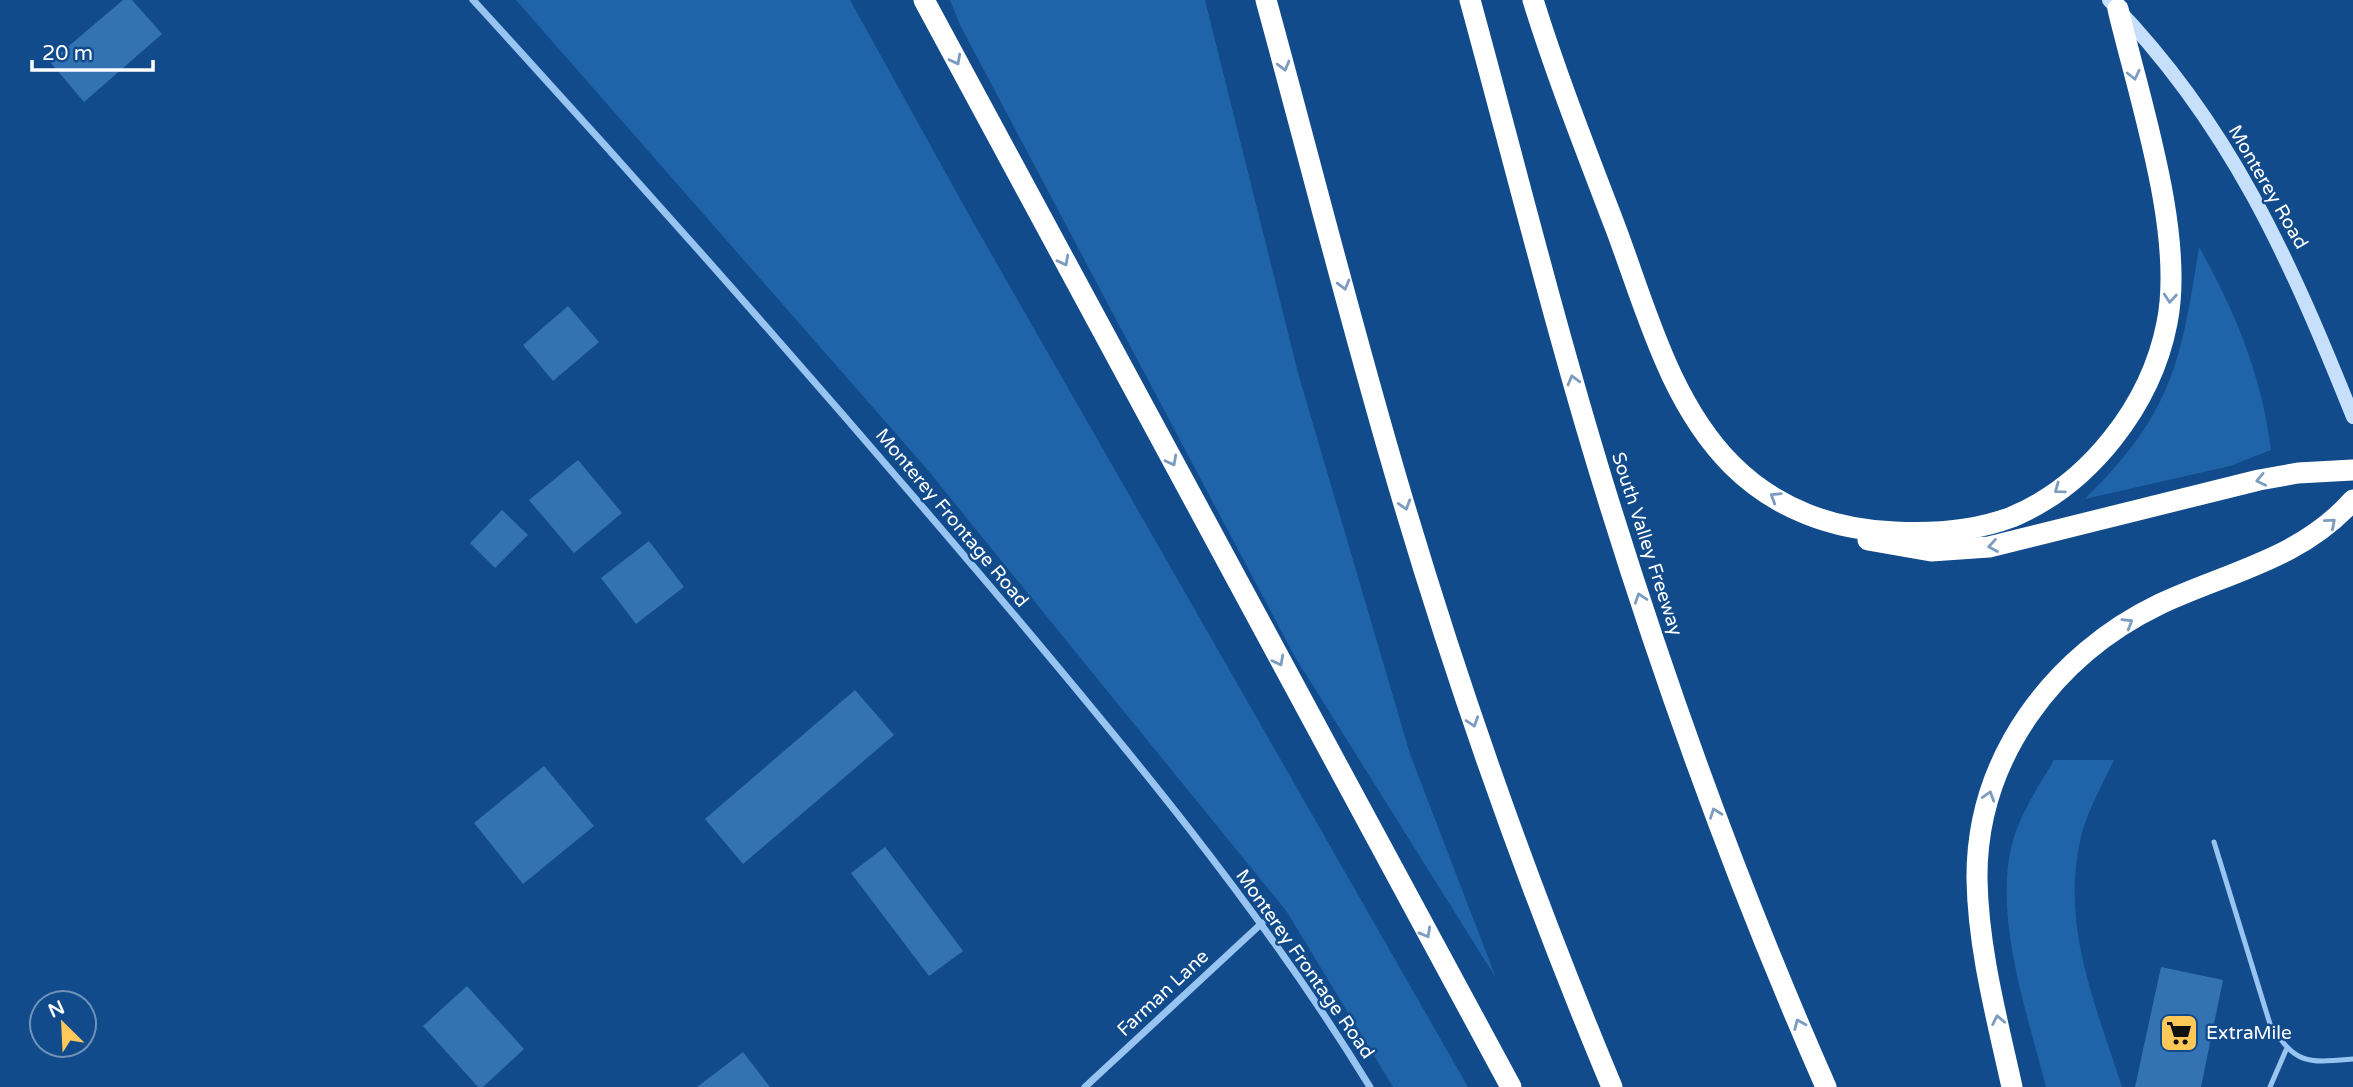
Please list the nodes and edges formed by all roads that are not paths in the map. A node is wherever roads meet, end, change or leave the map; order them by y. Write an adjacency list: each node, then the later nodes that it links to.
1 (474, 0): 12 (street, Monterey Frontage Road)
2 (924, 0): 17 (highway, one-way to 17)
3 (1266, 0): 18 (highway, one-way to 18)
4 (1470, 0): 19 (highway, South Valley Freeway, one-way to 4)
5 (1533, 0): 10 (highway, one-way to 5)
6 (2114, 4): 7 (main road, Monterey Road); 10 (highway, one-way to 10)
7 (2353, 416)
8 (2353, 470): 10 (highway, one-way to 10)
9 (2353, 500): 20 (highway, one-way to 9)
10 (1812, 517)
11 (2214, 842): 13 (lane)
12 (1262, 923): 15 (street, Farman Lane); 16 (street, Monterey Frontage Road)
13 (2286, 1050): 14 (lane); 21 (lane)
14 (2353, 1059)
15 (1085, 1087)
16 (1370, 1087)
17 (1511, 1087)
18 (1612, 1087)
19 (1826, 1087)
20 (2012, 1087)
21 (2270, 1087)

